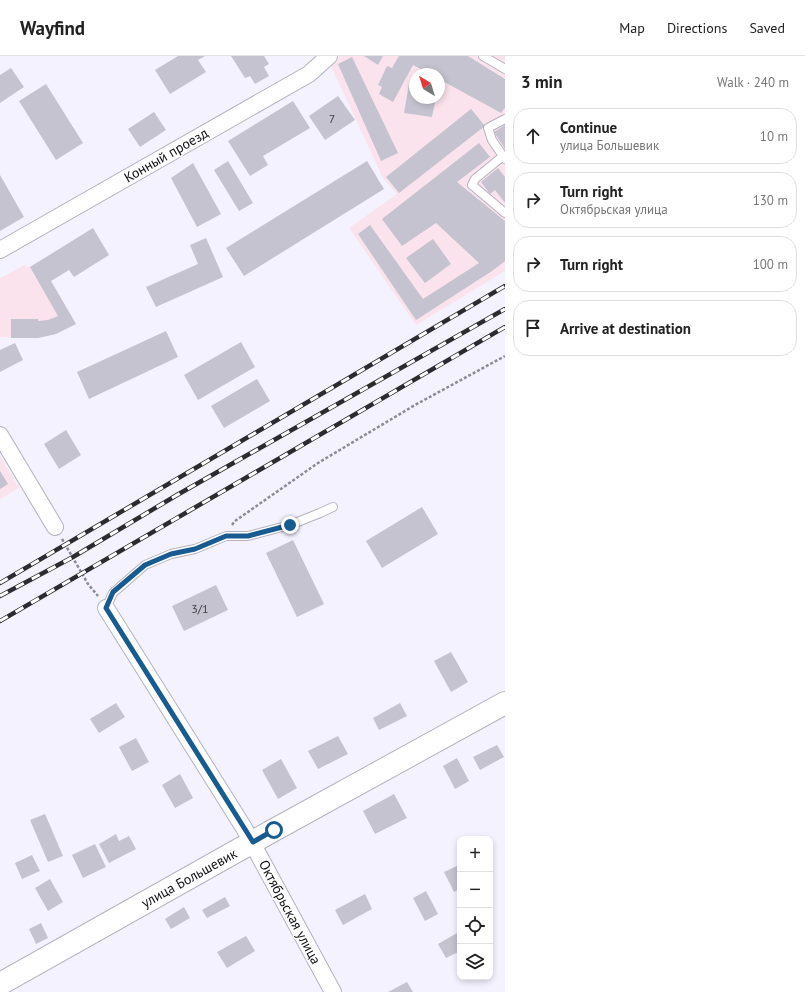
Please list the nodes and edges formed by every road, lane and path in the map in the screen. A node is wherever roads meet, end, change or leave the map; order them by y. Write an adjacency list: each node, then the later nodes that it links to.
1 (330, 56): 7 (street, Конный проезд)
2 (483, 56): 3 (lane)
3 (505, 70)
4 (505, 119): 5 (lane)
5 (504, 158): 6 (lane)
6 (505, 213)
7 (0, 250)
8 (505, 356): 12 (path)
9 (1, 439): 11 (street)
10 (332, 507): 12 (lane)
11 (55, 527): 13 (path)
12 (226, 536): 13 (lane)
13 (106, 608): 15 (street, Октябрьская улица)
14 (505, 703): 15 (main road, улица Большевик)
15 (253, 842): 16 (main road, улица Большевик); 17 (street, Октябрьская улица)
16 (0, 984)
17 (333, 992)

